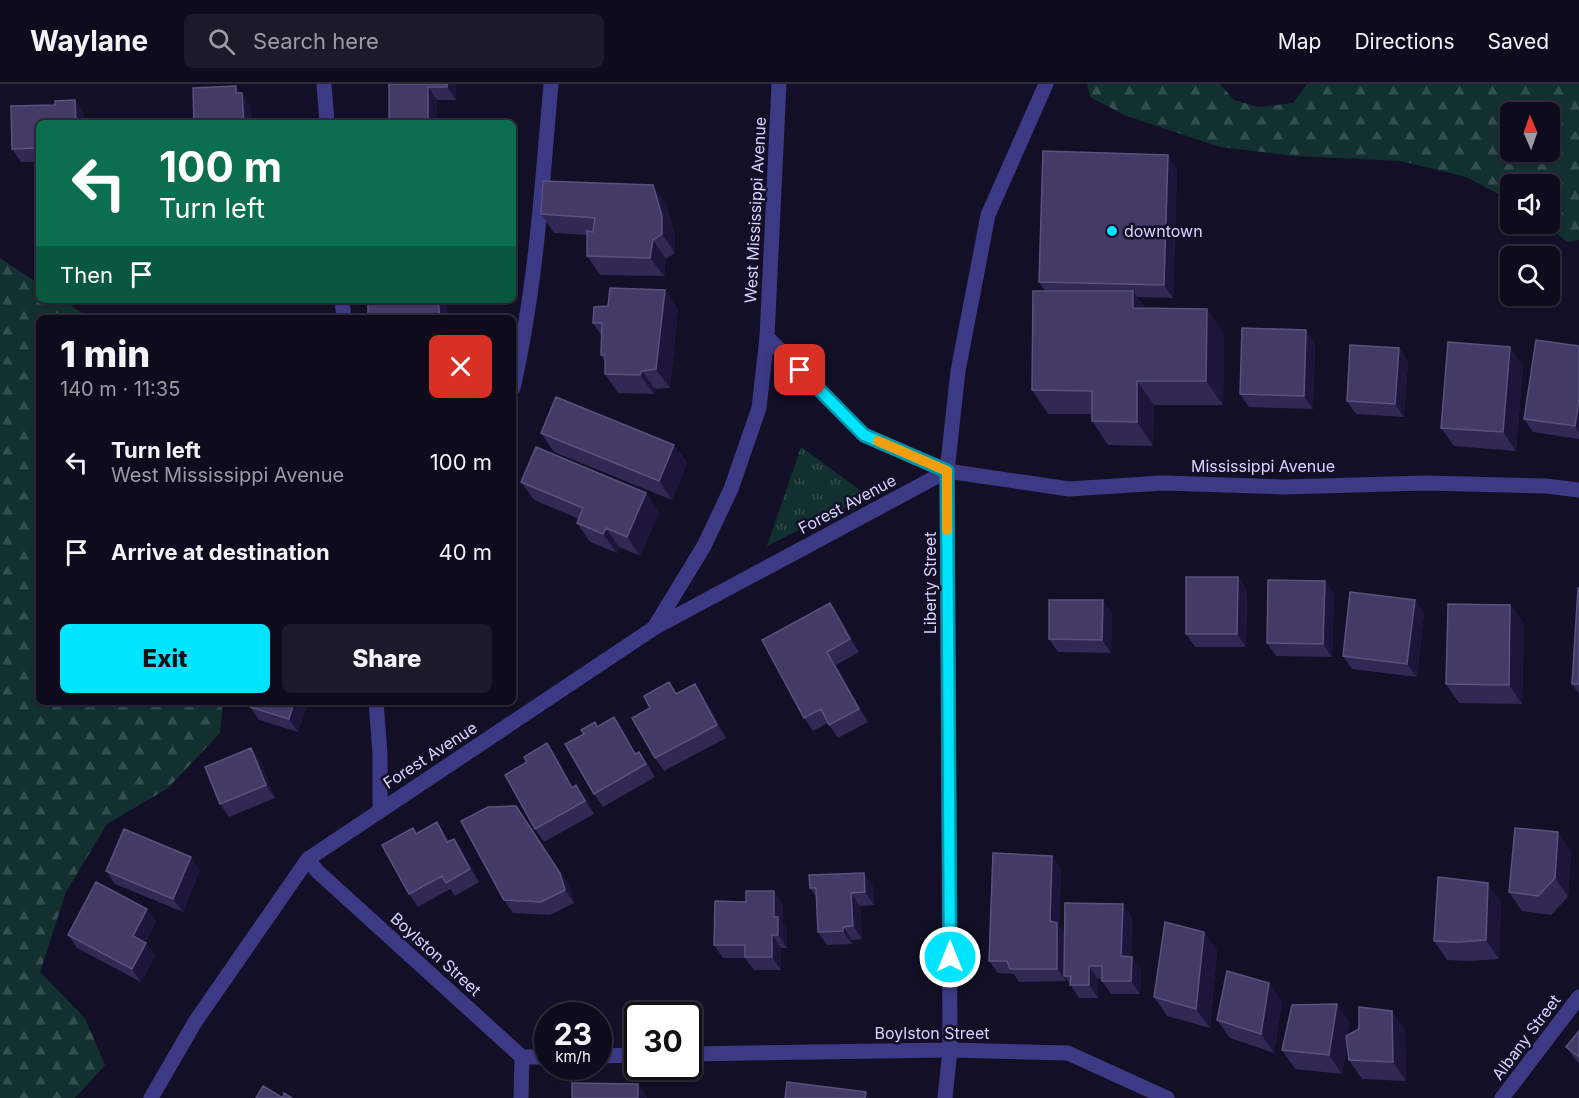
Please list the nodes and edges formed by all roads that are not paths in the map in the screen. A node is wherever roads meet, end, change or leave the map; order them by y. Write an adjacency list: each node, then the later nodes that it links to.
1 (324, 84): 5 (street)
2 (551, 84): 7 (street)
3 (779, 84): 6 (street, West Mississippi Avenue)
4 (1046, 84): 8 (street, Liberty Street)
5 (327, 120)
6 (767, 337): 8 (street); 10 (street, West Mississippi Avenue)
7 (516, 374)
8 (947, 471): 9 (street, Mississippi Avenue); 10 (street, Forest Avenue); 15 (street, Liberty Street)
9 (1579, 490)
10 (654, 628): 12 (street, Forest Avenue)
11 (376, 705): 12 (street)
12 (380, 810): 13 (street, Forest Avenue)
13 (308, 859): 17 (street, Boylston Street); 19 (street, Forest Avenue)
14 (1579, 997): 23 (street, Albany Street)
15 (950, 1050): 16 (street, Boylston Street); 21 (street, Liberty Street); 22 (street, Boylston Street)
16 (702, 1054)
17 (522, 1057): 18 (street); 20 (street)
18 (534, 1057)
19 (151, 1098)
20 (521, 1098)
21 (945, 1098)
22 (1167, 1098)
23 (1502, 1098)

